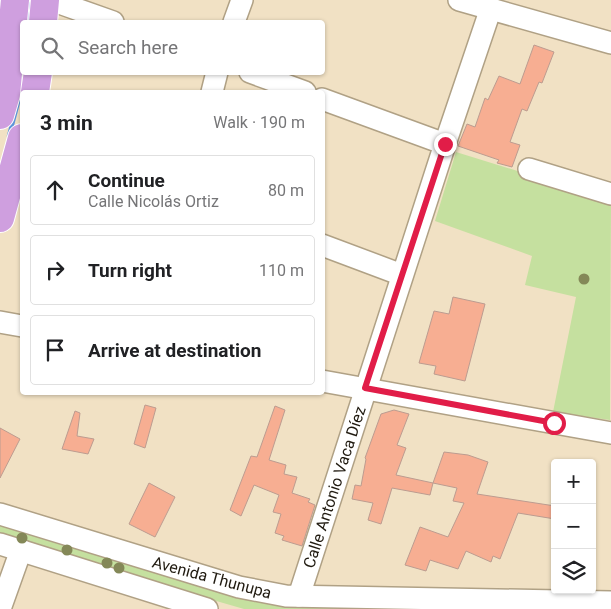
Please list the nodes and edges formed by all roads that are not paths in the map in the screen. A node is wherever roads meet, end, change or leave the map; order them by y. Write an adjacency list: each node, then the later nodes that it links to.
1 (15, 0): 10 (main road)
2 (45, 0): 6 (main road)
3 (51, 0): 7 (street)
4 (242, 0): 8 (street)
5 (474, 3): 9 (street); 19 (street, Calle Antonio Vaca Díez)
6 (43, 20)
7 (107, 20)
8 (235, 20)
9 (611, 41)
10 (11, 67): 18 (main road)
11 (37, 75): 14 (main road)
12 (216, 75): 15 (street)
13 (258, 75): 16 (street)
14 (34, 90)
15 (212, 90)
16 (300, 90)
17 (325, 100): 19 (street)
18 (0, 114)
19 (445, 144): 25 (street, Calle Antonio Vaca Díez)
20 (20, 145): 23 (main road)
21 (529, 169): 22 (street)
22 (611, 194)
23 (0, 218)
24 (325, 246): 25 (street)
25 (402, 275): 29 (street, Calle Antonio Vaca Díez)
26 (0, 322): 27 (street)
27 (20, 326)
28 (325, 381): 29 (street)
29 (365, 388): 30 (street); 34 (street, Calle Antonio Vaca Díez)
30 (611, 433)
31 (0, 514): 34 (street, Avenida Thunupa)
32 (0, 544): 33 (street, Avenida Thunupa)
33 (21, 550): 36 (street, Avenida Thunupa); 37 (street)
34 (299, 596): 35 (street, Avenida Thunupa)
35 (611, 602)
36 (174, 604): 38 (street, Avenida Thunupa)
37 (0, 609)
38 (207, 609)

